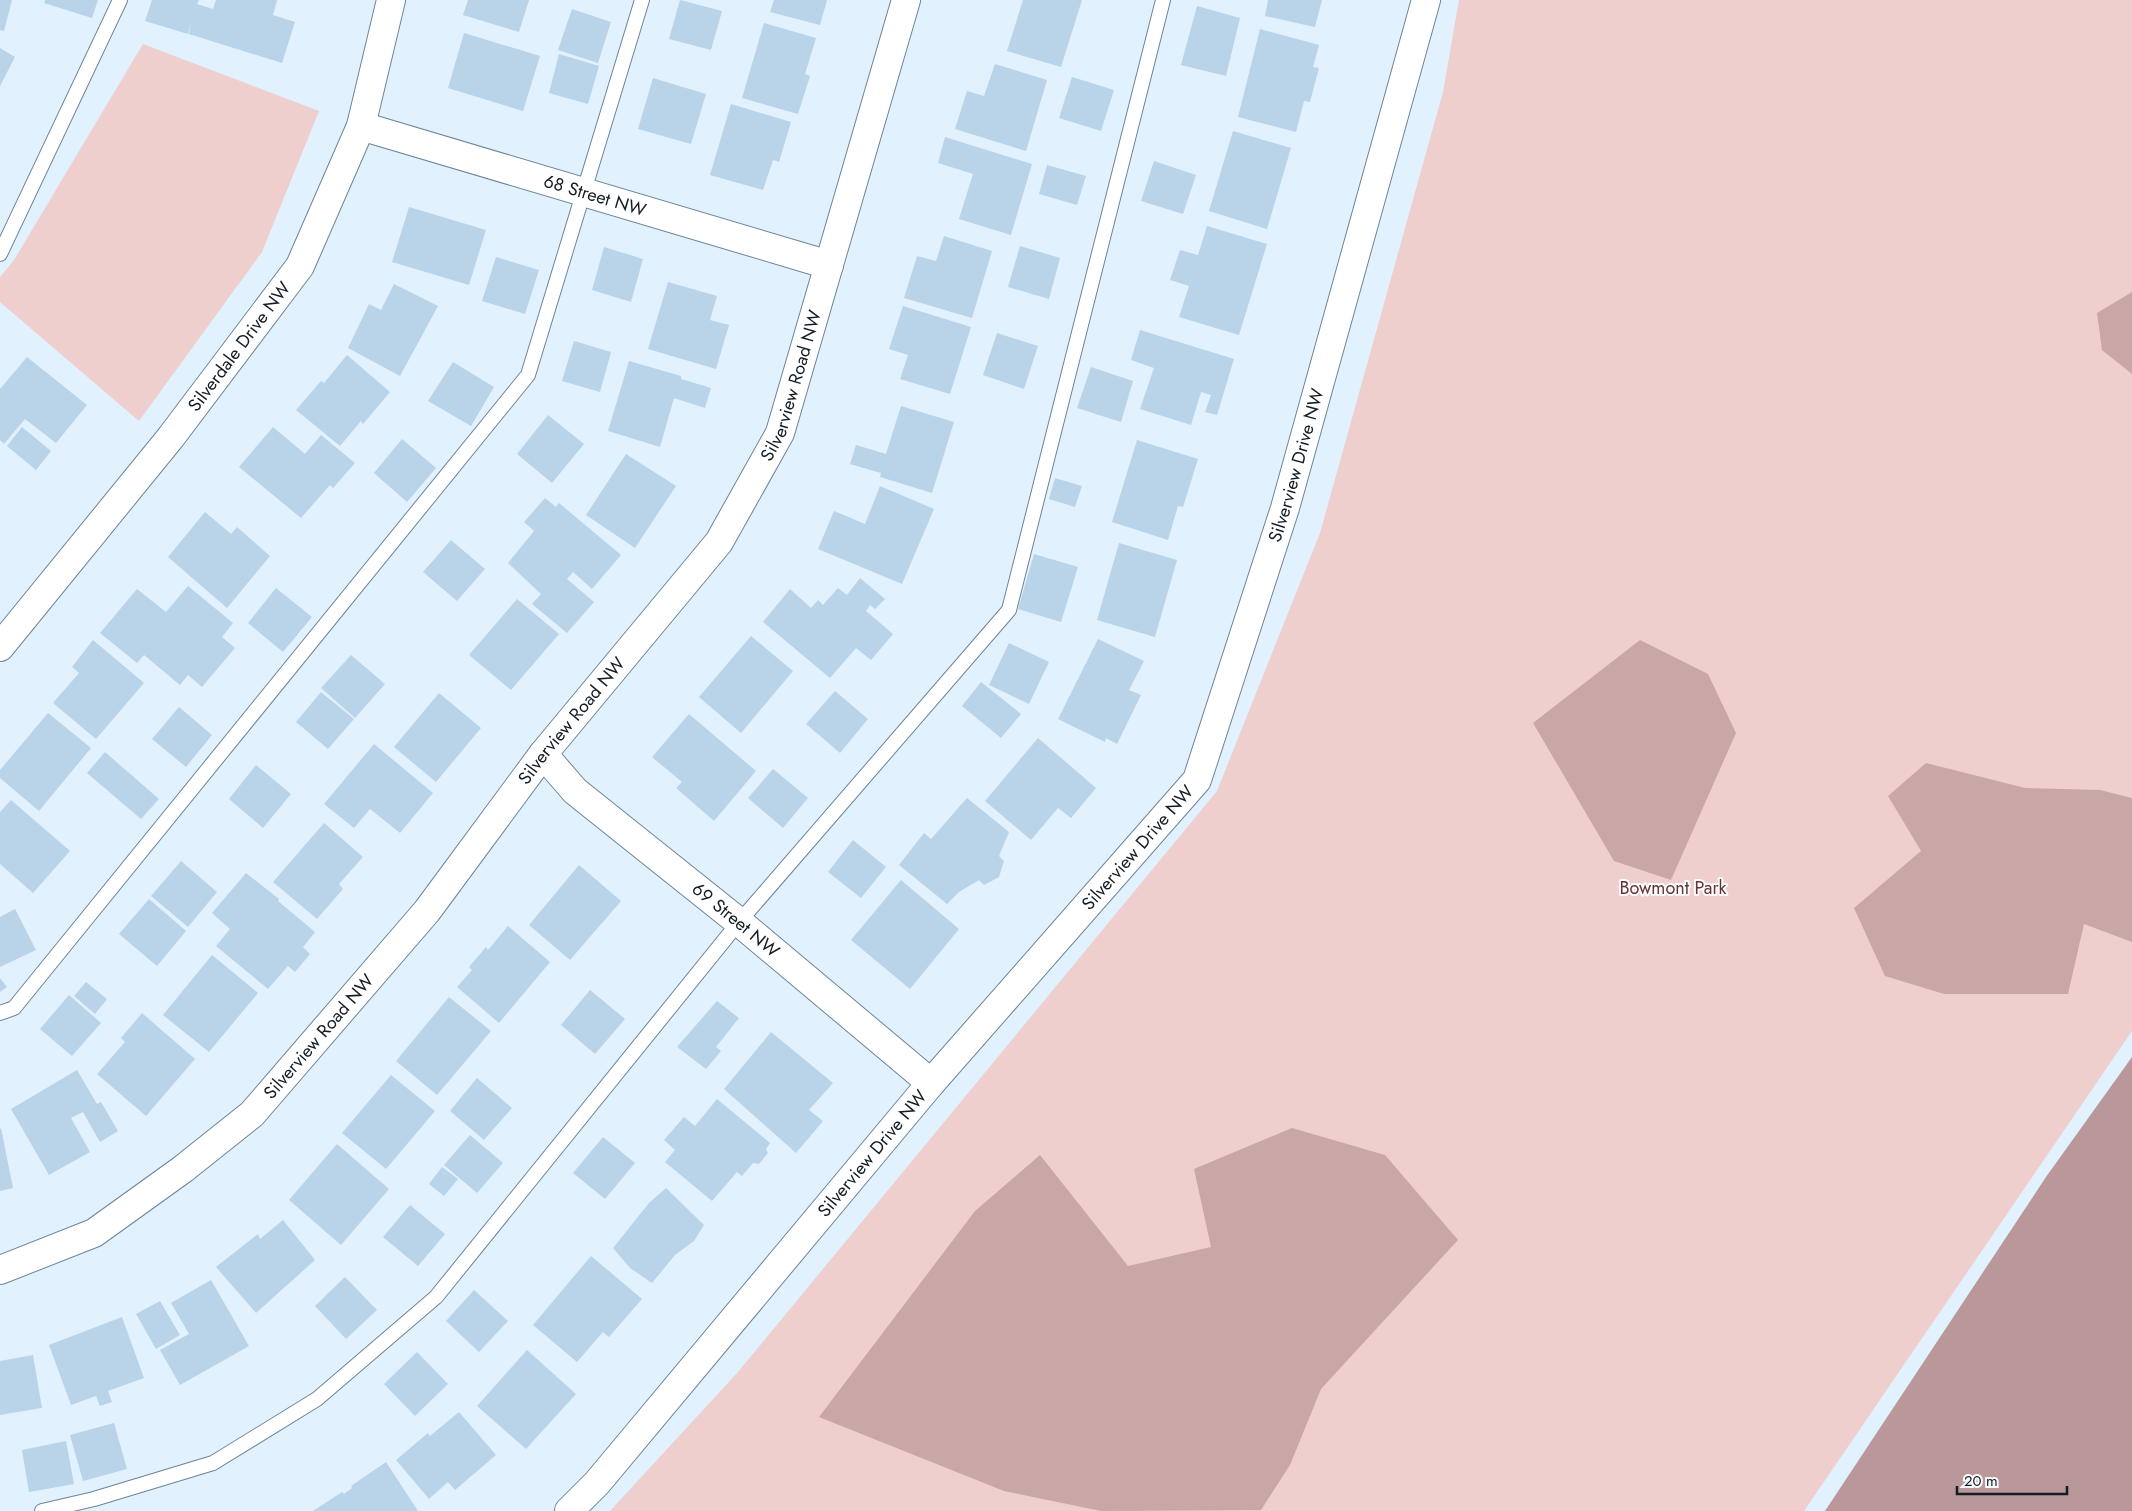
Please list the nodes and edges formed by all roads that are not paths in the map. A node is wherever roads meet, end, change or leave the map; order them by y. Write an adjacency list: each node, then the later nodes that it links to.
1 (120, 0): 9 (lane)
2 (391, 0): 7 (street, Silverdale Drive NW)
3 (642, 0): 8 (lane)
4 (906, 0): 10 (street, Silverview Road NW)
5 (1163, 0): 13 (lane)
6 (1426, 0): 15 (street, Silverview Drive NW)
7 (361, 126): 8 (street, 68 Street NW); 11 (street, Silverdale Drive NW)
8 (584, 193): 10 (street, 68 Street NW); 14 (lane)
9 (0, 254)
10 (829, 264): 12 (street, Silverview Road NW)
11 (0, 647)
12 (544, 754): 13 (street, 69 Street NW); 16 (street, Silverview Road NW)
13 (739, 922): 15 (street, 69 Street NW); 17 (lane)
14 (0, 1013)
15 (932, 1083): 18 (street, Silverview Drive NW)
16 (0, 1270)
17 (42, 1511)
18 (568, 1511)

